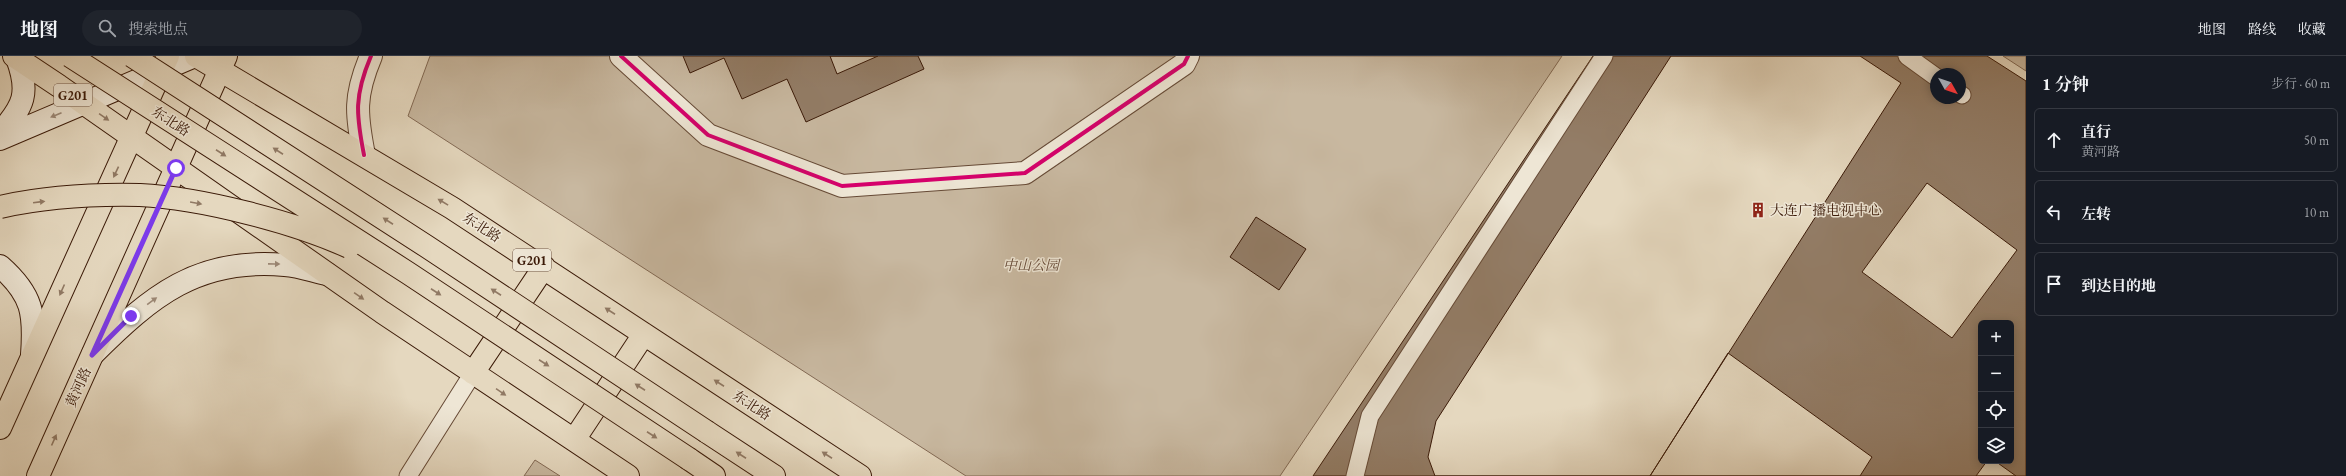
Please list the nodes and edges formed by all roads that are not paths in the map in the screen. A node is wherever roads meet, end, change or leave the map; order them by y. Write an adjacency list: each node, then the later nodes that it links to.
1 (70, 56): 22 (main road, 东北路, one-way to 22, bridge)
2 (132, 56): 34 (main road, one-way to 2, bridge)
3 (196, 56): 10 (street); 11 (main road, 东北路 / G201)
4 (370, 56): 17 (street)
5 (622, 56): 6 (street)
6 (1188, 56)
7 (1604, 56): 36 (lane)
8 (1907, 56): 12 (lane)
9 (16, 57): 13 (main road, G201); 14 (street)
10 (165, 63): 13 (street); 15 (main road)
11 (222, 63): 17 (main road, 东北路 / G201); 18 (main road, 黄河路)
12 (1930, 73)
13 (85, 103): 15 (main road, G201, one-way to 15); 16 (street, one-way to 16)
14 (0, 134)
15 (132, 136): 18 (main road, G201); 26 (main road, one-way to 26)
16 (0, 139)
17 (364, 155): 21 (main road, 东北路 / G201, one-way to 17)
18 (176, 168): 23 (main road, G201); 25 (main road, 黄河路)
19 (0, 207): 22 (main road, one-way to 22, bridge)
20 (0, 266): 26 (street)
21 (544, 268): 24 (main road, 东北路 / G201, one-way to 21); 27 (main road)
22 (408, 273): 33 (main road, 东北路, one-way to 33, bridge)
23 (327, 274): 25 (street, one-way to 23); 27 (main road, G201, one-way to 27)
24 (644, 334): 29 (main road); 35 (main road, 东北路 / G201, one-way to 24)
25 (92, 355): 30 (main road, 黄河路, one-way to 25)
26 (32, 357): 28 (main road)
27 (473, 373): 29 (main road, G201, one-way to 29); 31 (lane)
28 (0, 428)
29 (574, 440): 32 (main road, G201)
30 (38, 476)
31 (408, 476)
32 (628, 476)
33 (714, 476)
34 (774, 476)
35 (860, 476)
36 (1355, 476)

